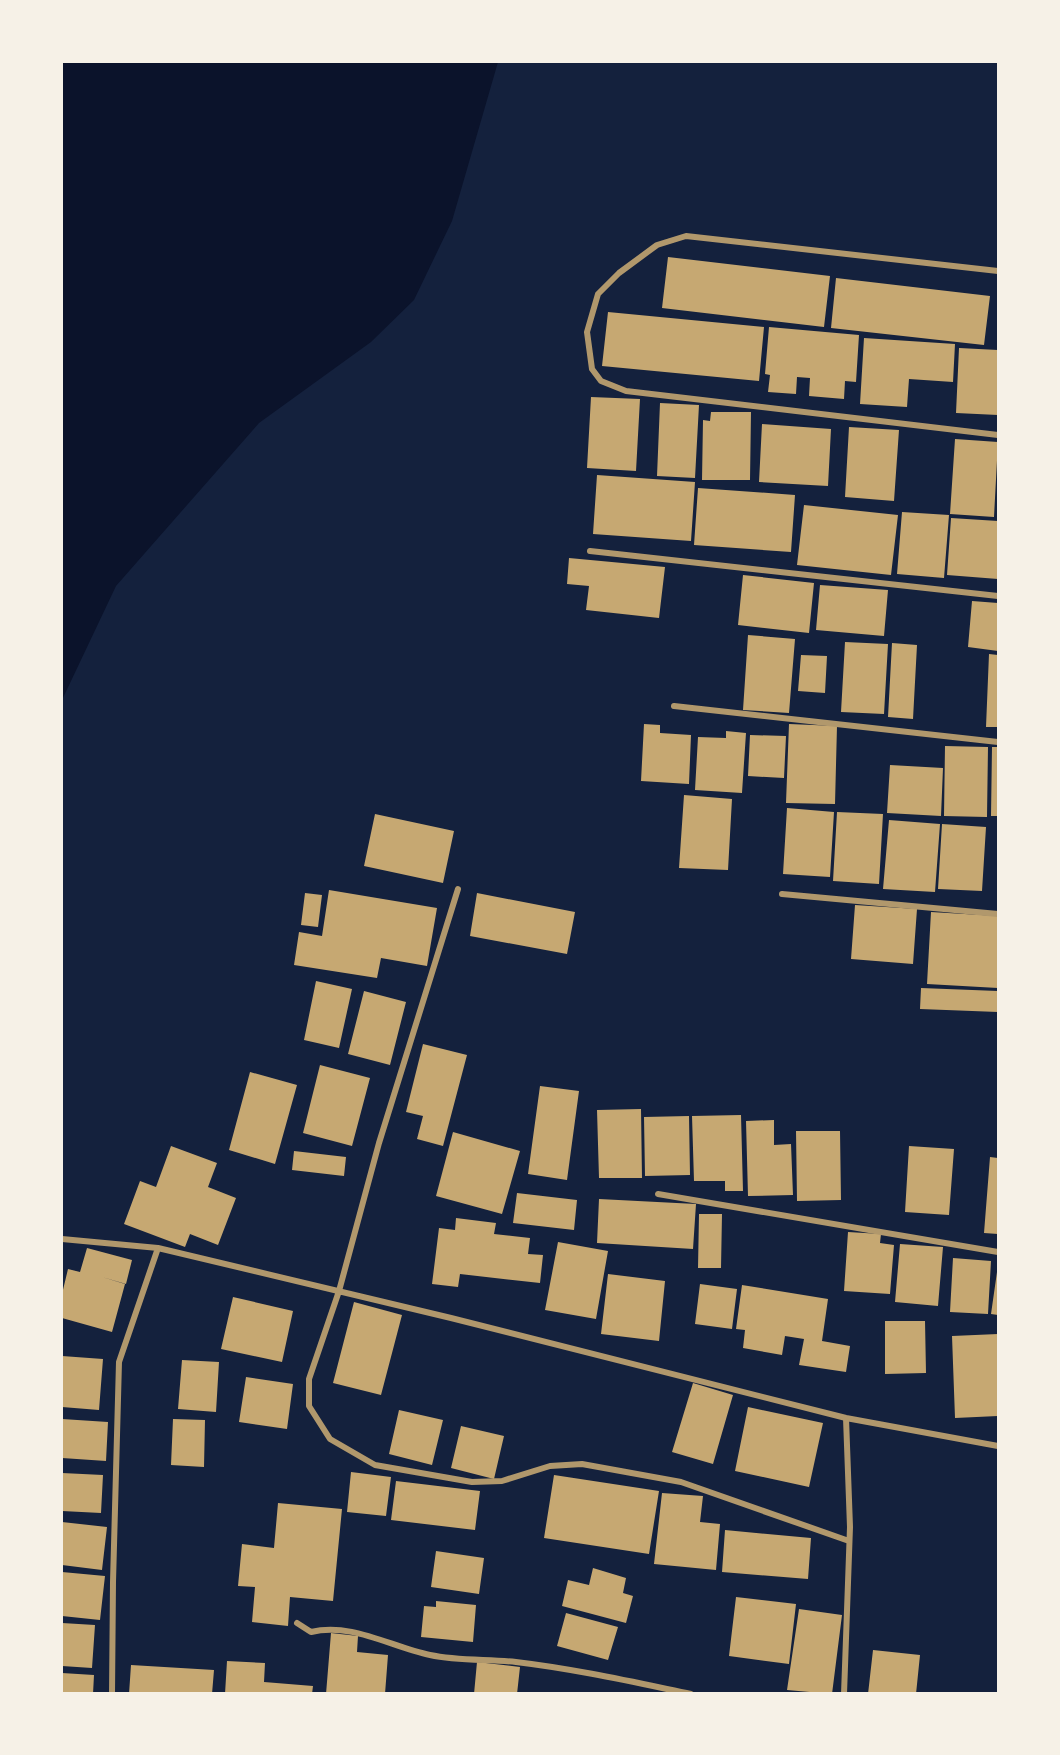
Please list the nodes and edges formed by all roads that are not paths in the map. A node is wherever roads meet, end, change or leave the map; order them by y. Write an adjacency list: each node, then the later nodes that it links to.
1 (999, 271): 2 (street)
2 (999, 435)
3 (590, 551): 4 (street)
4 (999, 596)
5 (674, 706): 6 (street)
6 (999, 742)
7 (458, 889): 14 (street)
8 (782, 894): 9 (street)
9 (999, 914)
10 (658, 1194): 13 (street)
11 (62, 1239): 12 (street)
12 (158, 1248): 14 (street); 19 (street)
13 (999, 1252)
14 (339, 1291): 15 (street); 17 (street)
15 (846, 1418): 16 (street); 17 (street)
16 (999, 1446)
17 (849, 1541): 21 (street)
18 (297, 1623): 20 (street)
19 (112, 1694)
20 (691, 1694)
21 (844, 1694)

